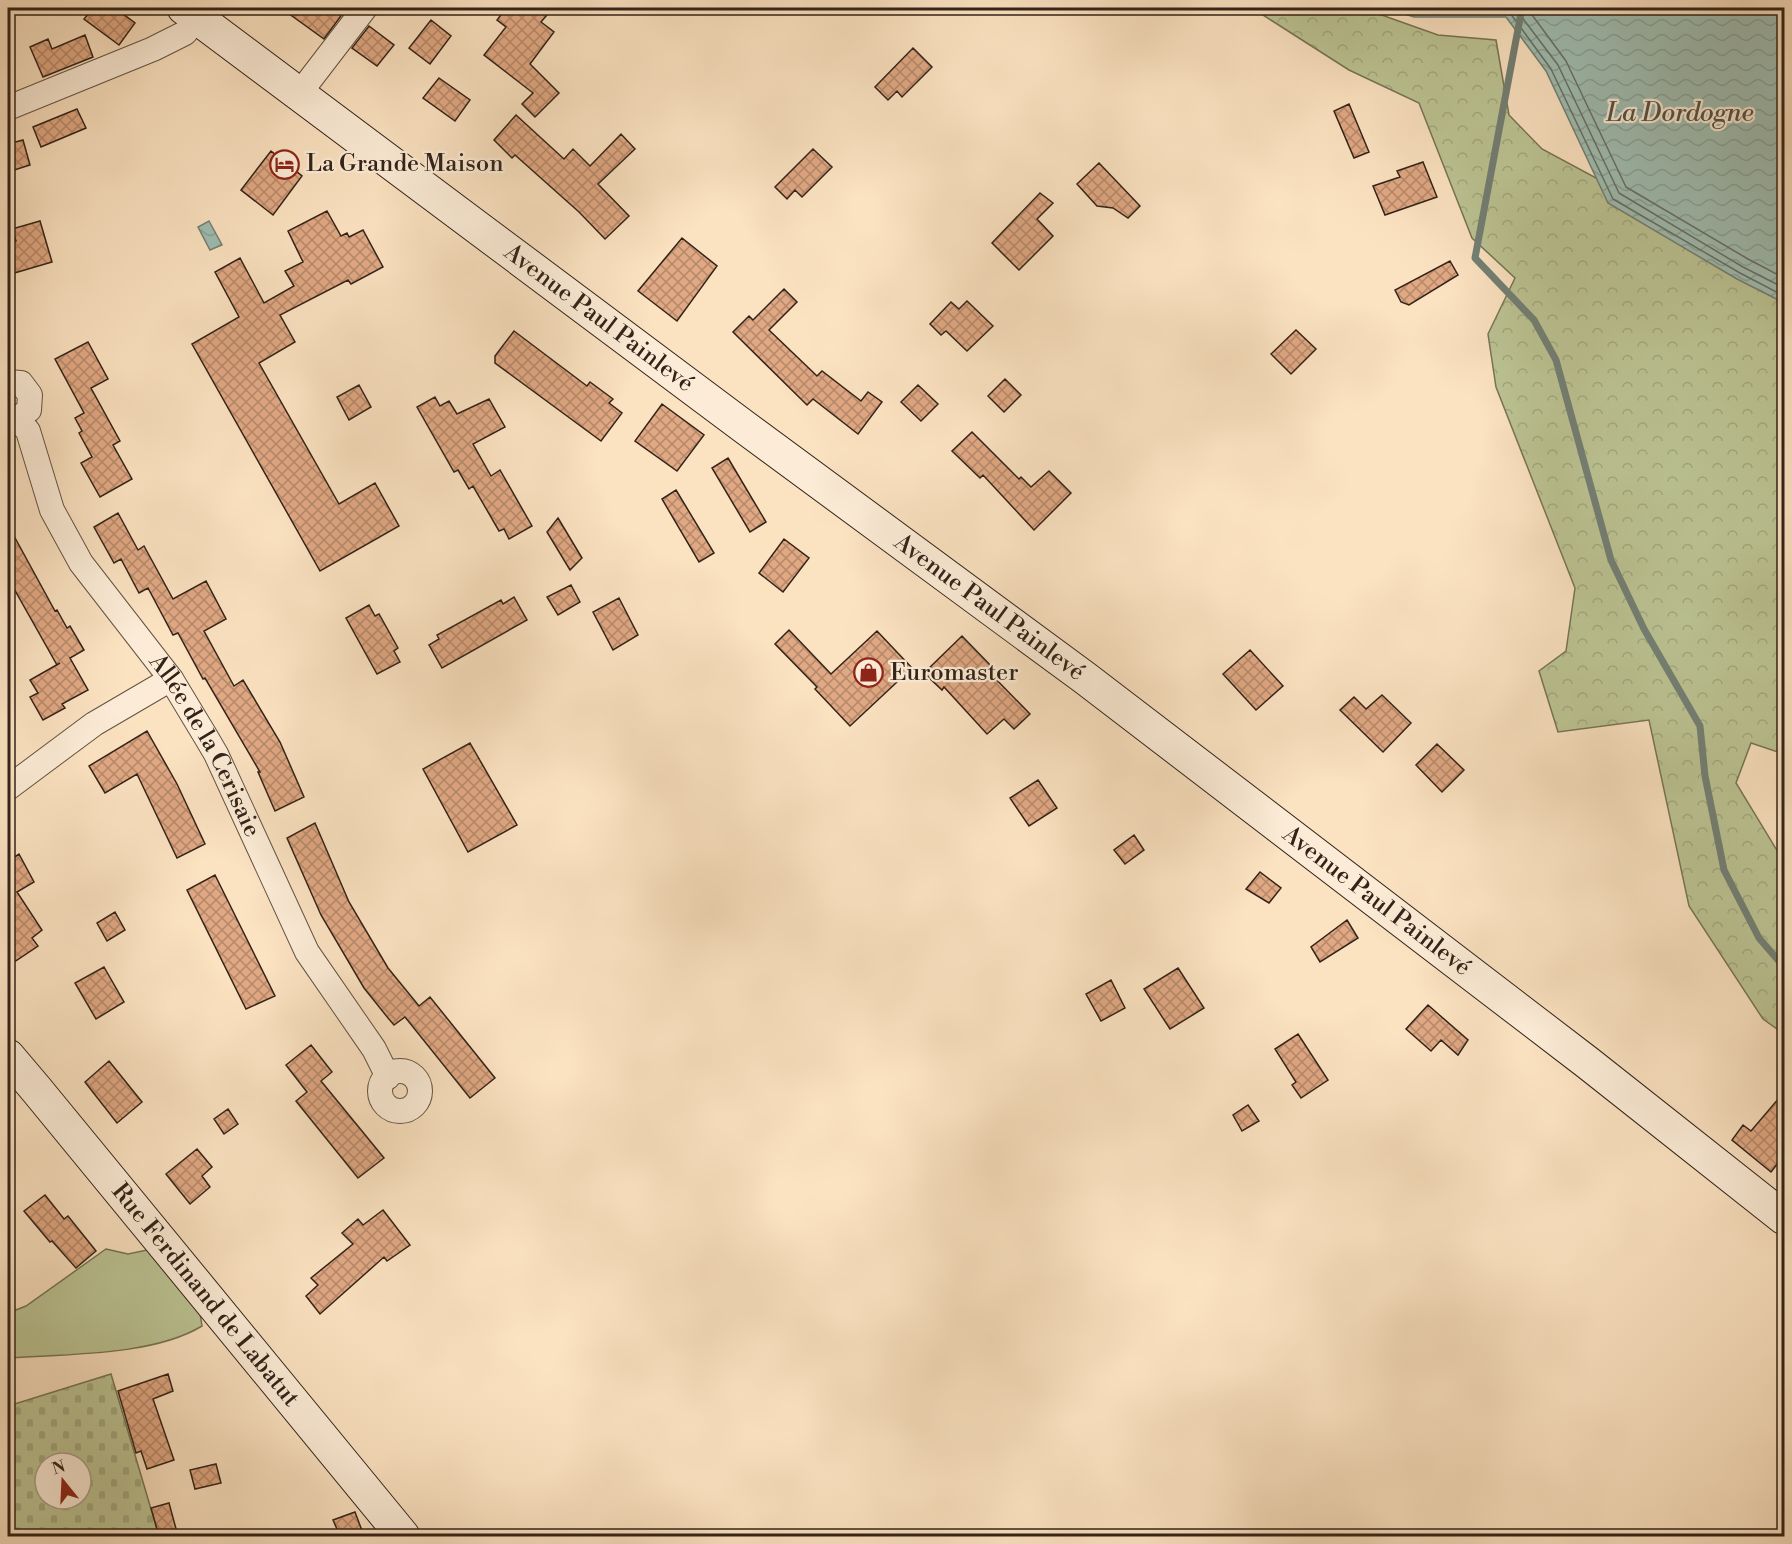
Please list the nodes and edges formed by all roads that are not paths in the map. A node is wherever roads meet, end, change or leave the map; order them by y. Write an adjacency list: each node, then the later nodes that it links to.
1 (365, 8): 3 (street)
2 (190, 13): 3 (main road, Avenue Paul Painlevé); 4 (street)
3 (299, 94): 11 (main road, Avenue Paul Painlevé)
4 (8, 108)
5 (8, 382): 6 (street, Allée de la Cerisaie)
6 (12, 419): 7 (street, Allée de la Cerisaie)
7 (171, 679): 8 (street); 10 (street, Allée de la Cerisaie)
8 (8, 788)
9 (8, 1056): 12 (main road, Rue Ferdinand de Labatut)
10 (388, 1077)
11 (1785, 1218)
12 (403, 1536)

